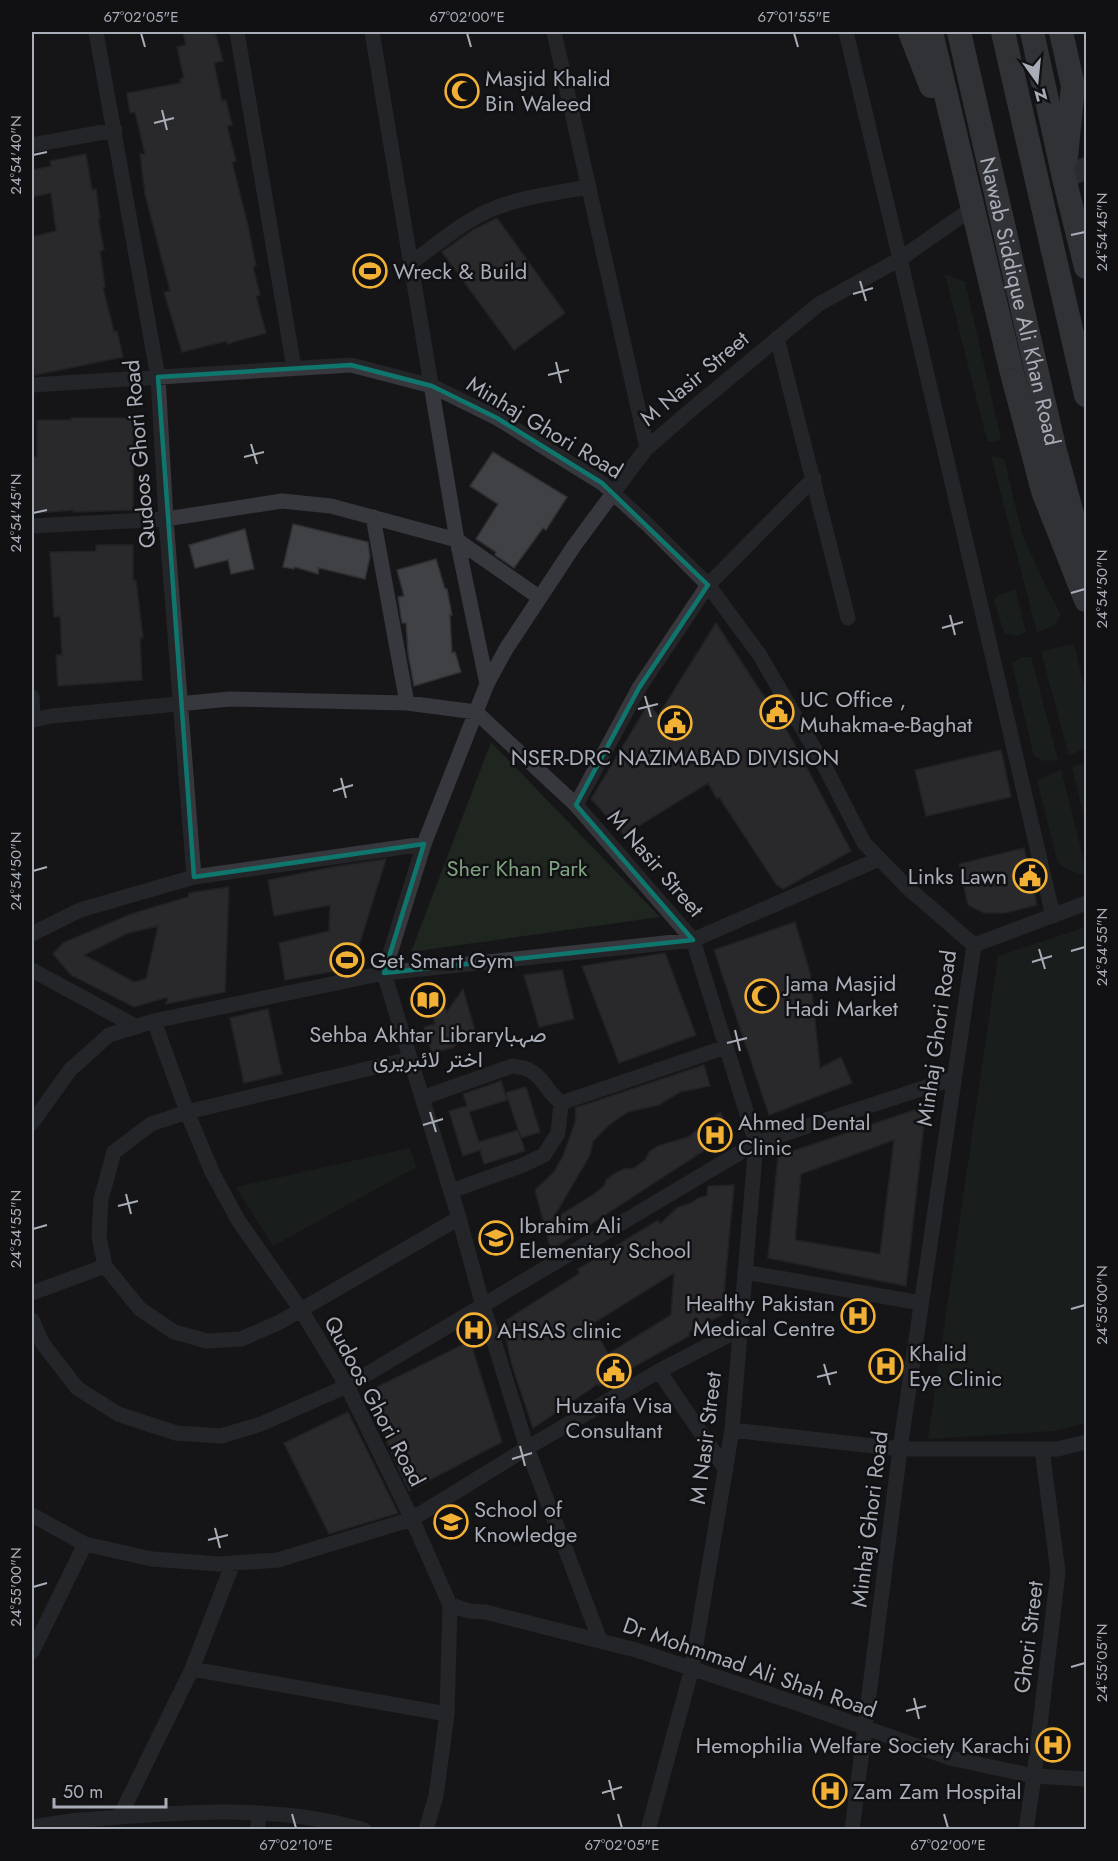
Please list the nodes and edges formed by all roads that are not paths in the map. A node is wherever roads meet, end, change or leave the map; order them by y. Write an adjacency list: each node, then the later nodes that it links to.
1 (96, 32): 12 (street, Qudoos Ghori Road)
2 (237, 32): 23 (street)
3 (372, 32): 20 (street)
4 (554, 32): 17 (street)
5 (846, 32): 19 (street)
6 (910, 32): 15 (main road)
7 (931, 32): 15 (main road)
8 (959, 32): 35 (main road, Nawab Siddique Ali Khan Road)
9 (1004, 32): 27 (main road, Nawab Siddique Ali Khan Road)
10 (1032, 32): 16 (main road)
11 (1061, 32): 16 (main road)
12 (115, 130): 13 (street); 24 (street, Qudoos Ghori Road)
13 (32, 145)
14 (1086, 168): 16 (street)
15 (964, 169): 18 (main road)
16 (1064, 178): 21 (main road)
17 (589, 187): 20 (street); 28 (street)
18 (973, 208): 19 (street, M Nasir Street); 38 (main road)
19 (900, 259): 22 (street, M Nasir Street); 51 (street)
20 (411, 263): 26 (street)
21 (1086, 267)
22 (777, 338): 28 (street, M Nasir Street); 29 (street)
23 (294, 368): 24 (street, Minhaj Ghori Road); 26 (street, Minhaj Ghori Road)
24 (158, 377): 25 (street, Minhaj Ghori Road); 32 (street, Qudoos Ghori Road)
25 (32, 385)
26 (432, 386): 30 (street, Minhaj Ghori Road); 34 (street)
27 (1086, 395)
28 (647, 448): 30 (street, M Nasir Street)
29 (814, 478): 36 (street); 39 (street)
30 (613, 493): 36 (street, Minhaj Ghori Road); 37 (street, M Nasir Street)
31 (373, 517): 32 (street); 34 (street); 42 (street)
32 (166, 519): 33 (street); 43 (street, Qudoos Ghori Road)
33 (32, 526)
34 (456, 540): 37 (street); 40 (street)
35 (1086, 569)
36 (708, 585): 46 (street); 48 (street, Minhaj Ghori Road)
37 (540, 598): 40 (street, M Nasir Street)
38 (1086, 600)
39 (848, 618)
40 (487, 684): 44 (street, M Nasir Street)
41 (32, 697): 45 (street)
42 (407, 703): 43 (street); 44 (street)
43 (181, 704): 45 (street); 49 (street, Qudoos Ghori Road)
44 (476, 712): 46 (street, M Nasir Street); 47 (street)
45 (32, 720)
46 (576, 805): 53 (street, M Nasir Street)
47 (424, 844): 49 (street); 56 (street)
48 (879, 859): 53 (street); 54 (street, Minhaj Ghori Road)
49 (194, 877): 52 (street)
50 (1086, 903): 51 (street)
51 (1053, 915): 54 (street)
52 (32, 934)
53 (693, 940): 56 (street); 59 (street, M Nasir Street)
54 (974, 945): 61 (street, Minhaj Ghori Road)
55 (32, 970): 58 (street)
56 (384, 973): 57 (street); 60 (street)
57 (154, 1021): 58 (street); 64 (street, Qudoos Ghori Road)
58 (136, 1027): 65 (street)
59 (726, 1047): 63 (street); 66 (street, M Nasir Street)
60 (409, 1059): 62 (street); 64 (street)
61 (954, 1078): 66 (street); 72 (street, Minhaj Ghori Road)
62 (422, 1098): 63 (street); 67 (street)
63 (561, 1103): 67 (street)
64 (187, 1113): 69 (street); 74 (street, Qudoos Ghori Road)
65 (32, 1123)
66 (756, 1143): 70 (street, M Nasir Street); 73 (street)
67 (451, 1191): 68 (street)
68 (459, 1218): 73 (street); 74 (street)
69 (105, 1266): 71 (street); 74 (street)
70 (745, 1272): 72 (street); 76 (street, M Nasir Street)
71 (32, 1293)
72 (921, 1303): 82 (street, Minhaj Ghori Road)
73 (483, 1306): 78 (street); 81 (street)
74 (301, 1310): 78 (street, Qudoos Ghori Road)
75 (32, 1320): 78 (street)
76 (740, 1329): 77 (street); 79 (street, M Nasir Street)
77 (659, 1371): 81 (street); 84 (street)
78 (346, 1386): 86 (street, Qudoos Ghori Road)
79 (732, 1430): 82 (street); 84 (street, M Nasir Street)
80 (1086, 1442): 83 (street)
81 (527, 1448): 86 (street); 90 (street)
82 (900, 1449): 83 (street); 95 (street, Minhaj Ghori Road)
83 (1042, 1449): 96 (street, Ghori Street)
84 (726, 1470): 92 (street, M Nasir Street)
85 (32, 1515): 87 (street)
86 (412, 1519): 88 (street); 89 (street, Qudoos Ghori Road)
87 (85, 1544): 88 (street); 91 (street)
88 (233, 1563): 93 (street)
89 (450, 1605): 90 (street, Dr Mohmmad Ali Shah Road); 94 (street, Qudoos Ghori Road)
90 (600, 1640): 92 (street, Dr Mohmmad Ali Shah Road)
91 (32, 1653)
92 (692, 1668): 95 (street, Dr Mohmmad Ali Shah Road); 105 (street, M Nasir Street)
93 (192, 1669): 94 (street); 99 (street)
94 (447, 1714): 104 (street, Qudoos Ghori Road)
95 (865, 1729): 96 (street, Dr Mohmmad Ali Shah Road); 106 (street, Minhaj Ghori Road)
96 (1034, 1776): 97 (street, Dr Mohmmad Ali Shah Road); 107 (street, Ghori Street)
97 (1086, 1779)
98 (260, 1814): 99 (street); 102 (street); 103 (street)
99 (120, 1816): 100 (street)
100 (71, 1826): 101 (street)
101 (32, 1827)
102 (257, 1830)
103 (364, 1830)
104 (426, 1830)
105 (648, 1830)
106 (852, 1830)
107 (1026, 1830)

